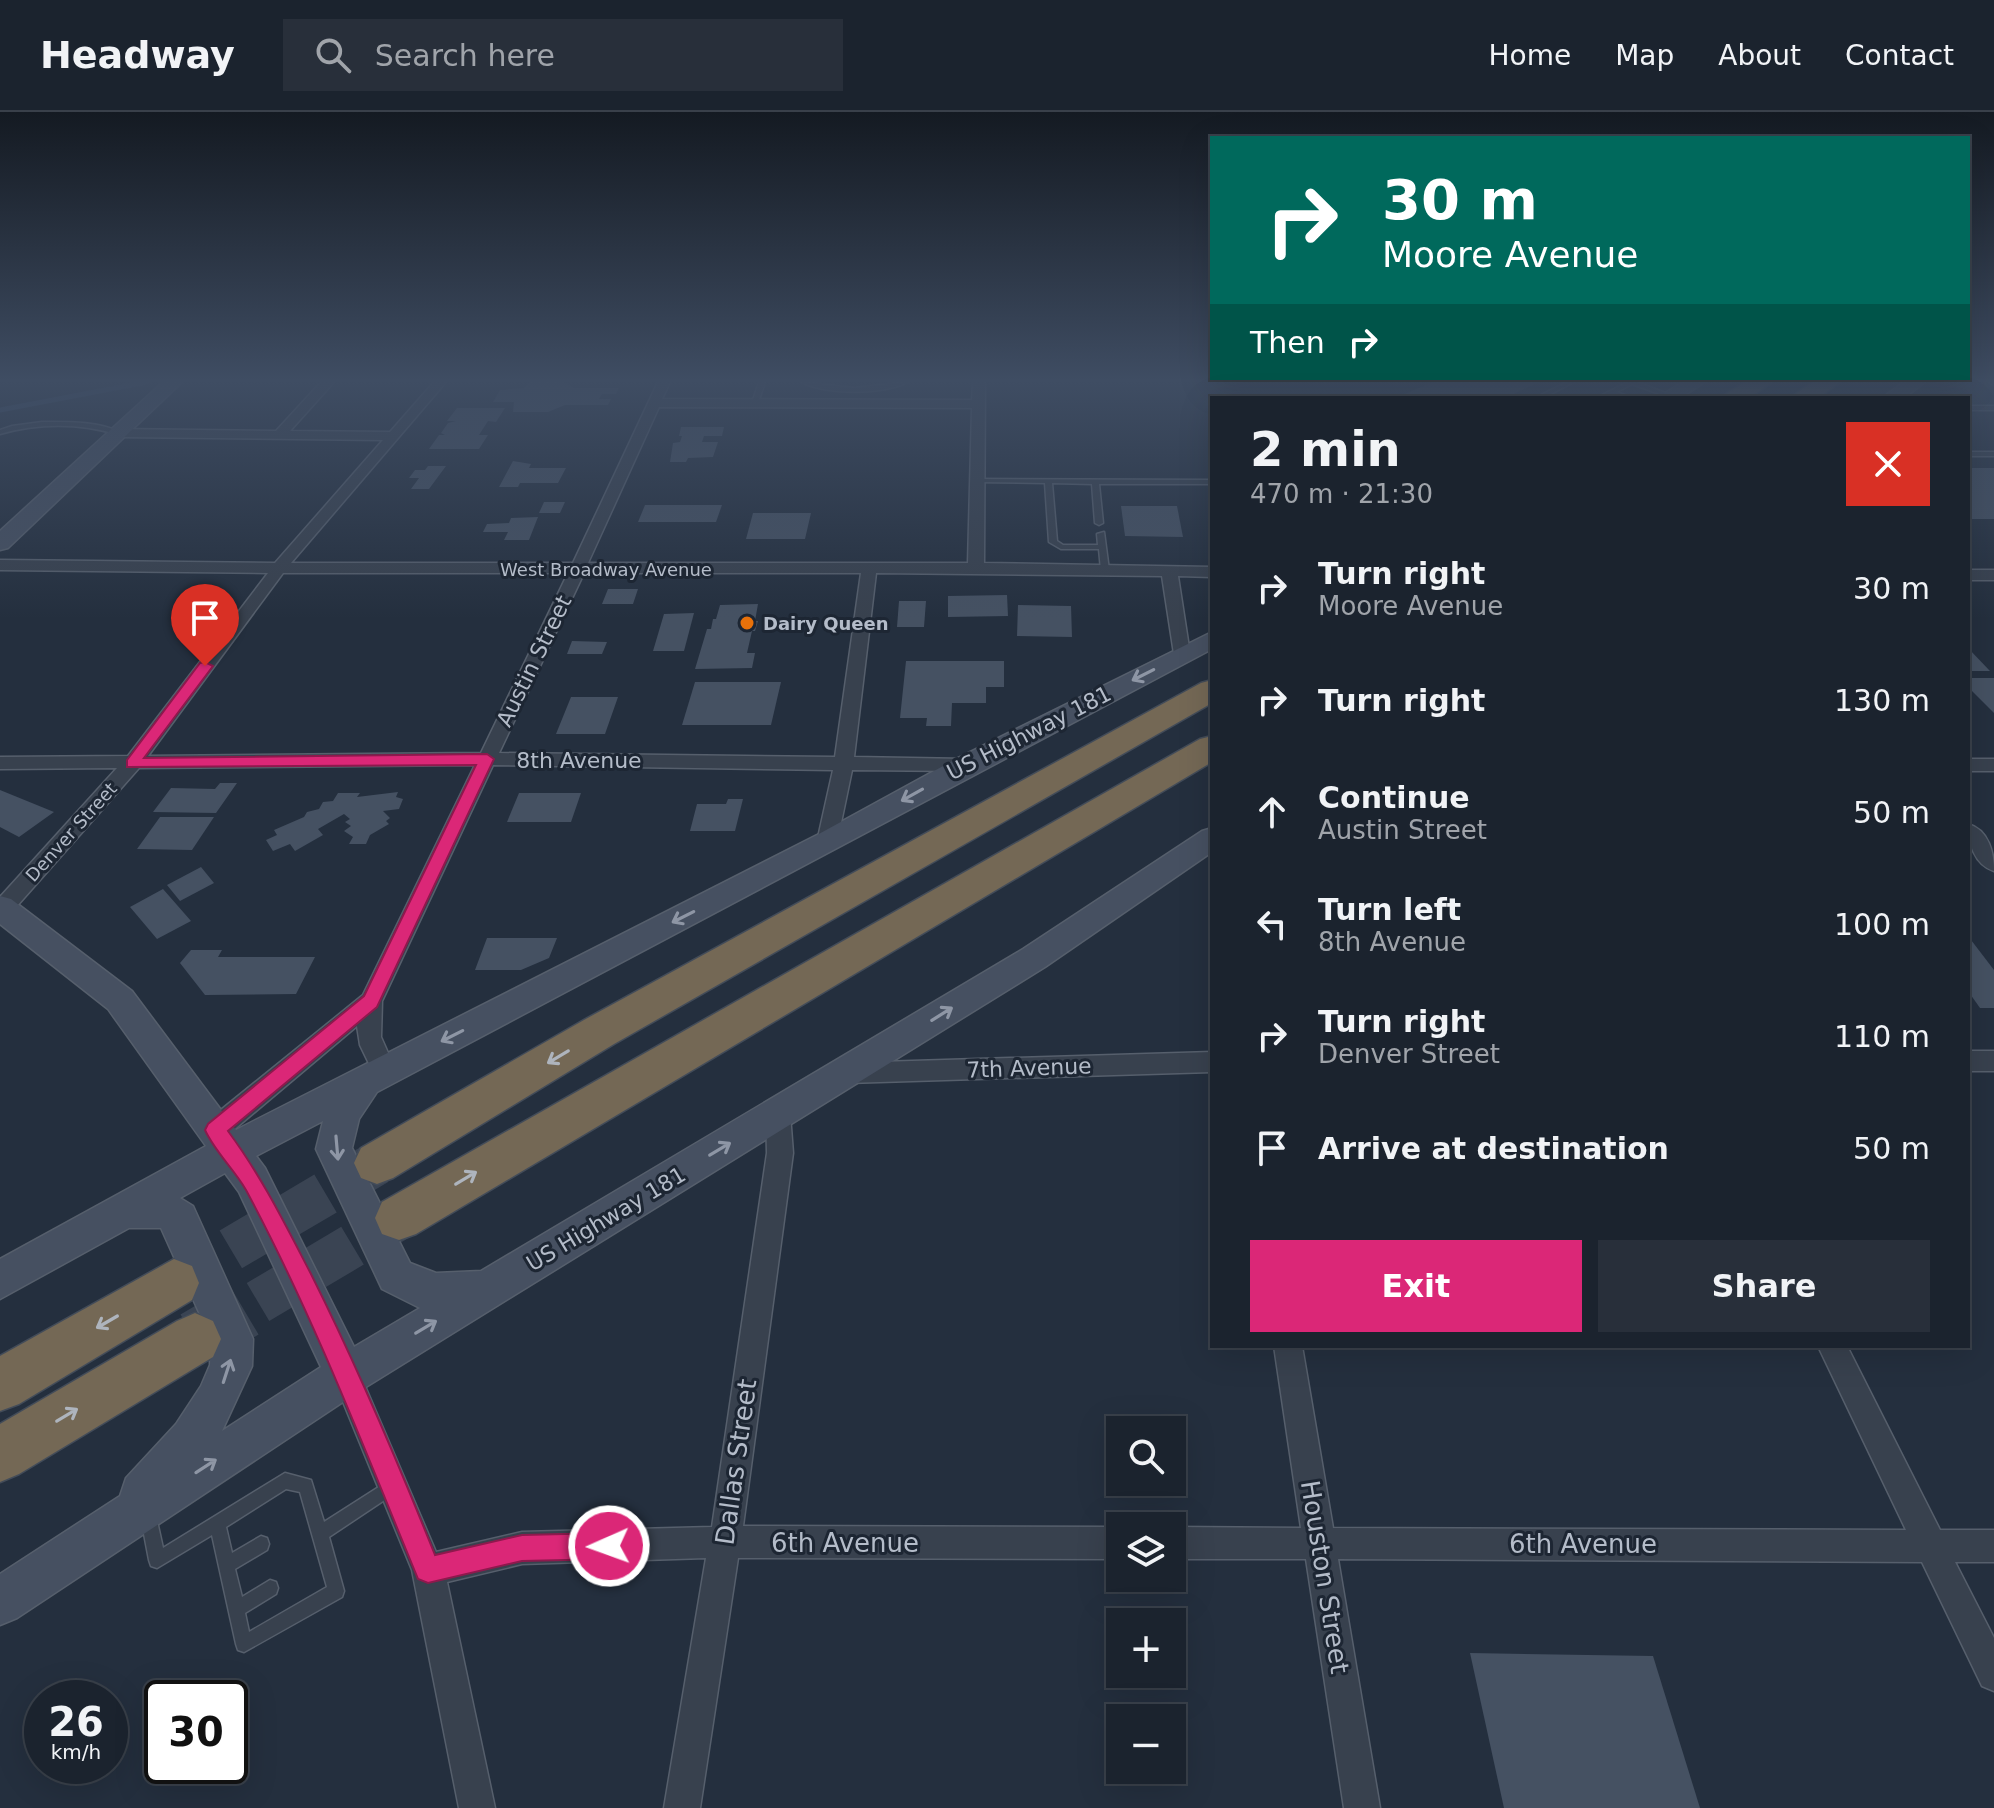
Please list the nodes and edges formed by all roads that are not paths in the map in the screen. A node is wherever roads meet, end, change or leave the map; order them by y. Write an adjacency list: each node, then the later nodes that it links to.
1 (89, 461): 11 (main road)
2 (373, 461): 14 (street, Denver Street)
3 (627, 461): 17 (street, Austin Street)
4 (977, 461): 5 (street)
5 (977, 481): 6 (lane); 16 (street)
6 (1048, 481): 7 (lane); 12 (lane)
7 (1095, 482): 8 (lane); 9 (lane)
8 (1210, 482)
9 (1099, 523)
10 (1101, 534): 12 (lane)
11 (0, 543)
12 (1102, 547): 18 (lane)
13 (0, 565): 14 (street, West Broadway Avenue)
14 (279, 568): 17 (street, West Broadway Avenue); 30 (street, Denver Street)
15 (869, 568): 16 (street, West Broadway Avenue); 17 (street, West Broadway Avenue); 28 (street)
16 (976, 568): 18 (street, West Broadway Avenue)
17 (578, 569): 27 (street, Austin Street)
18 (1105, 570): 19 (street, West Broadway Avenue)
19 (1169, 570): 20 (street, West Broadway Avenue); 24 (street)
20 (1210, 572)
21 (1970, 575): 22 (street)
22 (1994, 575)
23 (1210, 642): 24 (main road, US Highway 181)
24 (1197, 662): 31 (main road, US Highway 181, one-way to 31); 41 (highway)
25 (1210, 691): 41 (highway)
26 (1210, 748): 47 (highway)
27 (487, 759): 28 (street, 8th Avenue); 30 (street, 8th Avenue); 40 (street, Austin Street)
28 (844, 761): 31 (street, 8th Avenue); 36 (street)
29 (0, 763): 30 (street, 8th Avenue)
30 (132, 764): 39 (street, Denver Street)
31 (966, 765): 36 (main road, US Highway 181, one-way to 36)
32 (1970, 765): 33 (street)
33 (1994, 765)
34 (1210, 773): 47 (highway)
35 (1970, 834): 38 (street)
36 (827, 842): 46 (main road, US Highway 181, one-way to 46)
37 (1209, 847): 45 (main road, US Highway 181, one-way to 37)
38 (1994, 864)
39 (1, 908): 49 (main road)
40 (371, 1001): 46 (street, Austin Street); 49 (street)
41 (599, 1032): 50 (highway, one-way to 50)
42 (1970, 1061): 43 (street)
43 (1994, 1061)
44 (1210, 1062): 45 (street, 7th Avenue)
45 (845, 1073): 48 (main road, US Highway 181)
46 (376, 1075): 49 (main road, US Highway 181); 55 (main road, one-way to 55)
47 (576, 1113): 52 (highway, one-way to 47)
48 (778, 1114): 55 (main road, US Highway 181, one-way to 48); 67 (street, Dallas Street)
49 (222, 1140): 51 (main road, US Highway 181); 59 (main road)
50 (377, 1163)
51 (125, 1210): 53 (main road, US Highway 181); 66 (main road, one-way to 51)
52 (399, 1218)
53 (0, 1280)
54 (174, 1283): 60 (highway, one-way to 60)
55 (491, 1288): 59 (main road, US Highway 181, one-way to 55)
56 (195, 1339): 61 (highway, one-way to 56)
57 (1288, 1348): 71 (street, Houston Street)
58 (1833, 1348): 72 (street)
59 (346, 1375): 62 (street); 63 (main road, US Highway 181, one-way to 59)
60 (0, 1385)
61 (0, 1455)
62 (395, 1485): 65 (lane); 75 (street)
63 (147, 1505): 64 (lane); 66 (main road, US Highway 181)
64 (217, 1523): 65 (lane); 74 (lane)
65 (321, 1533): 78 (lane)
66 (93, 1540): 77 (main road, US Highway 181)
67 (725, 1542): 68 (street, 6th Avenue); 75 (street, 6th Avenue); 81 (street, Dallas Street)
68 (1106, 1543)
69 (1186, 1543): 71 (street, 6th Avenue)
70 (261, 1544): 74 (lane)
71 (1320, 1544): 72 (street, 6th Avenue); 82 (street, Houston Street)
72 (1930, 1545): 73 (street, 6th Avenue); 79 (street)
73 (1994, 1546)
74 (226, 1565): 78 (lane)
75 (428, 1570): 80 (street)
76 (270, 1588): 78 (lane)
77 (0, 1601)
78 (236, 1610)
79 (1994, 1674)
80 (477, 1808)
81 (682, 1808)
82 (1362, 1808)

